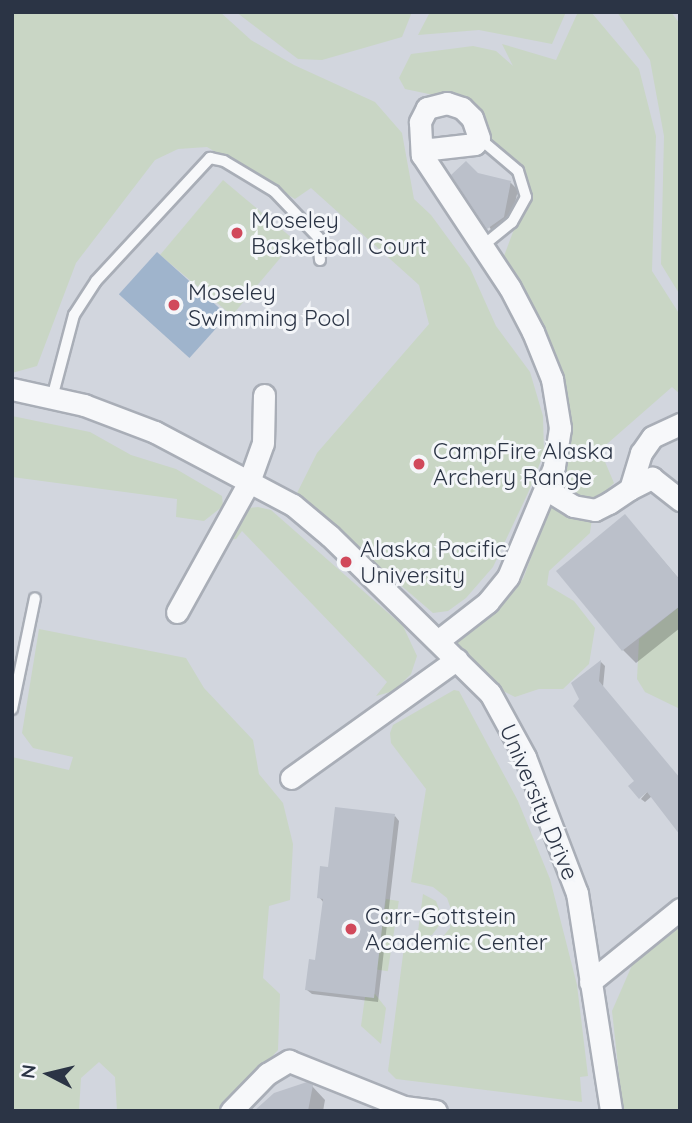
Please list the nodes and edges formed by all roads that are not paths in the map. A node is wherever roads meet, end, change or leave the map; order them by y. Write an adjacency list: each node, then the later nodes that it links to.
1 (479, 138): 2 (street); 2 (street); 3 (lane)
2 (422, 155): 3 (street)
3 (481, 248): 10 (street)
4 (320, 260): 7 (lane)
5 (12, 389): 7 (street, University Drive)
6 (264, 395): 9 (street)
7 (52, 398): 9 (street, University Drive)
8 (680, 424): 11 (street)
9 (249, 482): 14 (street); 15 (street, University Drive)
10 (546, 489): 11 (street); 15 (street)
11 (630, 489): 12 (street)
12 (680, 500)
13 (35, 598): 17 (lane)
14 (177, 612)
15 (439, 640): 16 (street, University Drive)
16 (457, 659): 18 (street); 20 (street, University Drive)
17 (12, 709)
18 (291, 778)
19 (680, 909): 20 (street)
20 (590, 982): 23 (street, University Drive)
21 (231, 1111): 22 (street)
22 (436, 1111)
23 (611, 1111)

